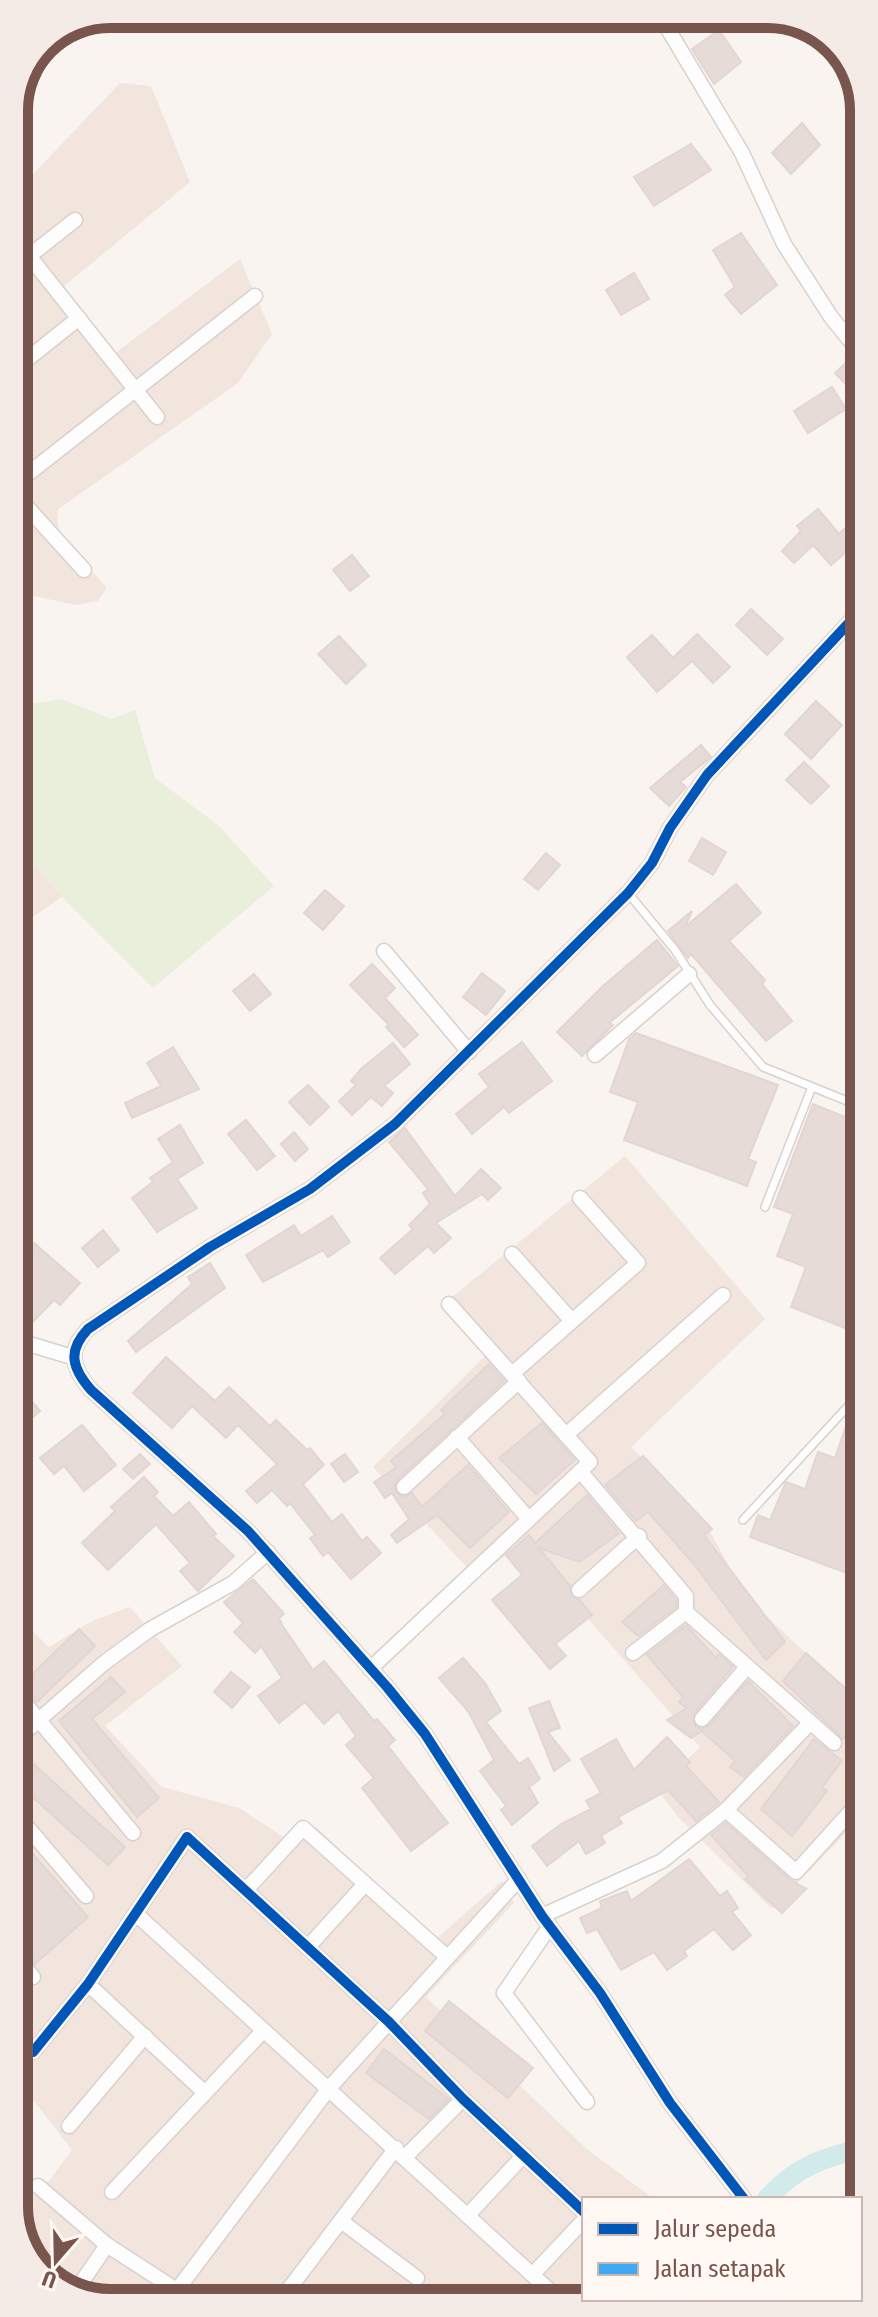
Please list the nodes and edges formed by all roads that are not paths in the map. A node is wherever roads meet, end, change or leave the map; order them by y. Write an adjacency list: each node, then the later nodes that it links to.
1 (667, 28): 7 (street)
2 (75, 220): 4 (street)
3 (28, 254): 4 (street)
4 (30, 256): 6 (street)
5 (255, 296): 9 (street)
6 (79, 318): 8 (street); 9 (street)
7 (850, 340)
8 (28, 359)
9 (135, 389): 10 (street); 11 (street)
10 (157, 417)
11 (28, 474)
12 (28, 512): 13 (street)
13 (84, 570)
14 (850, 622): 15 (street)
15 (628, 893): 17 (lane); 18 (street)
16 (384, 951): 18 (street)
17 (689, 974): 19 (street); 20 (lane)
18 (469, 1052): 29 (street)
19 (595, 1055)
20 (812, 1087): 21 (lane); 23 (lane)
21 (850, 1102)
22 (580, 1198): 27 (street)
23 (765, 1207)
24 (512, 1254): 27 (street)
25 (723, 1295): 32 (street)
26 (449, 1304): 30 (street)
27 (572, 1321): 30 (street)
28 (28, 1344): 29 (street)
29 (72, 1357): 39 (street)
30 (515, 1378): 32 (street); 33 (street)
31 (850, 1404): 37 (lane)
32 (566, 1435): 34 (street)
33 (457, 1437): 35 (street); 36 (street)
34 (580, 1471): 36 (street); 38 (street)
35 (404, 1487)
36 (528, 1518): 44 (street)
37 (743, 1520)
38 (639, 1536): 40 (street); 41 (street)
39 (268, 1552): 44 (street); 46 (street)
40 (579, 1590)
41 (686, 1612): 42 (street); 43 (street)
42 (633, 1653)
43 (747, 1667): 47 (street); 48 (street)
44 (370, 1669): 55 (street)
45 (28, 1707): 46 (street)
46 (38, 1719): 49 (street); 54 (street)
47 (702, 1719)
48 (810, 1723): 50 (street); 51 (street)
49 (28, 1729)
50 (834, 1743)
51 (726, 1810): 52 (street); 60 (street)
52 (850, 1812)
53 (28, 1828): 58 (street)
54 (133, 1833)
55 (519, 1879): 60 (street); 62 (street)
56 (365, 1884): 57 (street); 61 (street); 62 (street)
57 (246, 1890): 59 (street); 61 (street)
58 (86, 1896)
59 (136, 1914): 65 (street); 67 (street)
60 (546, 1921): 73 (street); 79 (street)
61 (308, 1947): 66 (street)
62 (446, 1956): 66 (street)
63 (28, 1971): 64 (street)
64 (33, 1977)
65 (88, 1984): 68 (street); 69 (street)
66 (389, 2022): 70 (street); 72 (street)
67 (262, 2032): 70 (street); 71 (street)
68 (145, 2036): 71 (street); 74 (street)
69 (33, 2052)
70 (330, 2087): 75 (street); 90 (street)
71 (205, 2093): 78 (street)
72 (463, 2099): 75 (street); 76 (street)
73 (587, 2102)
74 (69, 2126)
75 (400, 2153): 81 (street); 82 (street)
76 (524, 2155): 80 (street); 81 (street)
77 (38, 2186): 84 (street)
78 (112, 2192)
79 (740, 2194)
80 (582, 2210)
81 (468, 2215): 85 (street)
82 (341, 2221): 86 (street); 88 (street)
83 (582, 2222): 85 (street)
84 (107, 2245): 87 (street); 89 (street)
85 (533, 2274): 93 (street)
86 (417, 2278)
87 (81, 2284)
88 (292, 2285): 91 (street); 92 (street)
89 (163, 2289)
90 (177, 2289)
91 (289, 2289)
92 (297, 2289)
93 (549, 2289)

